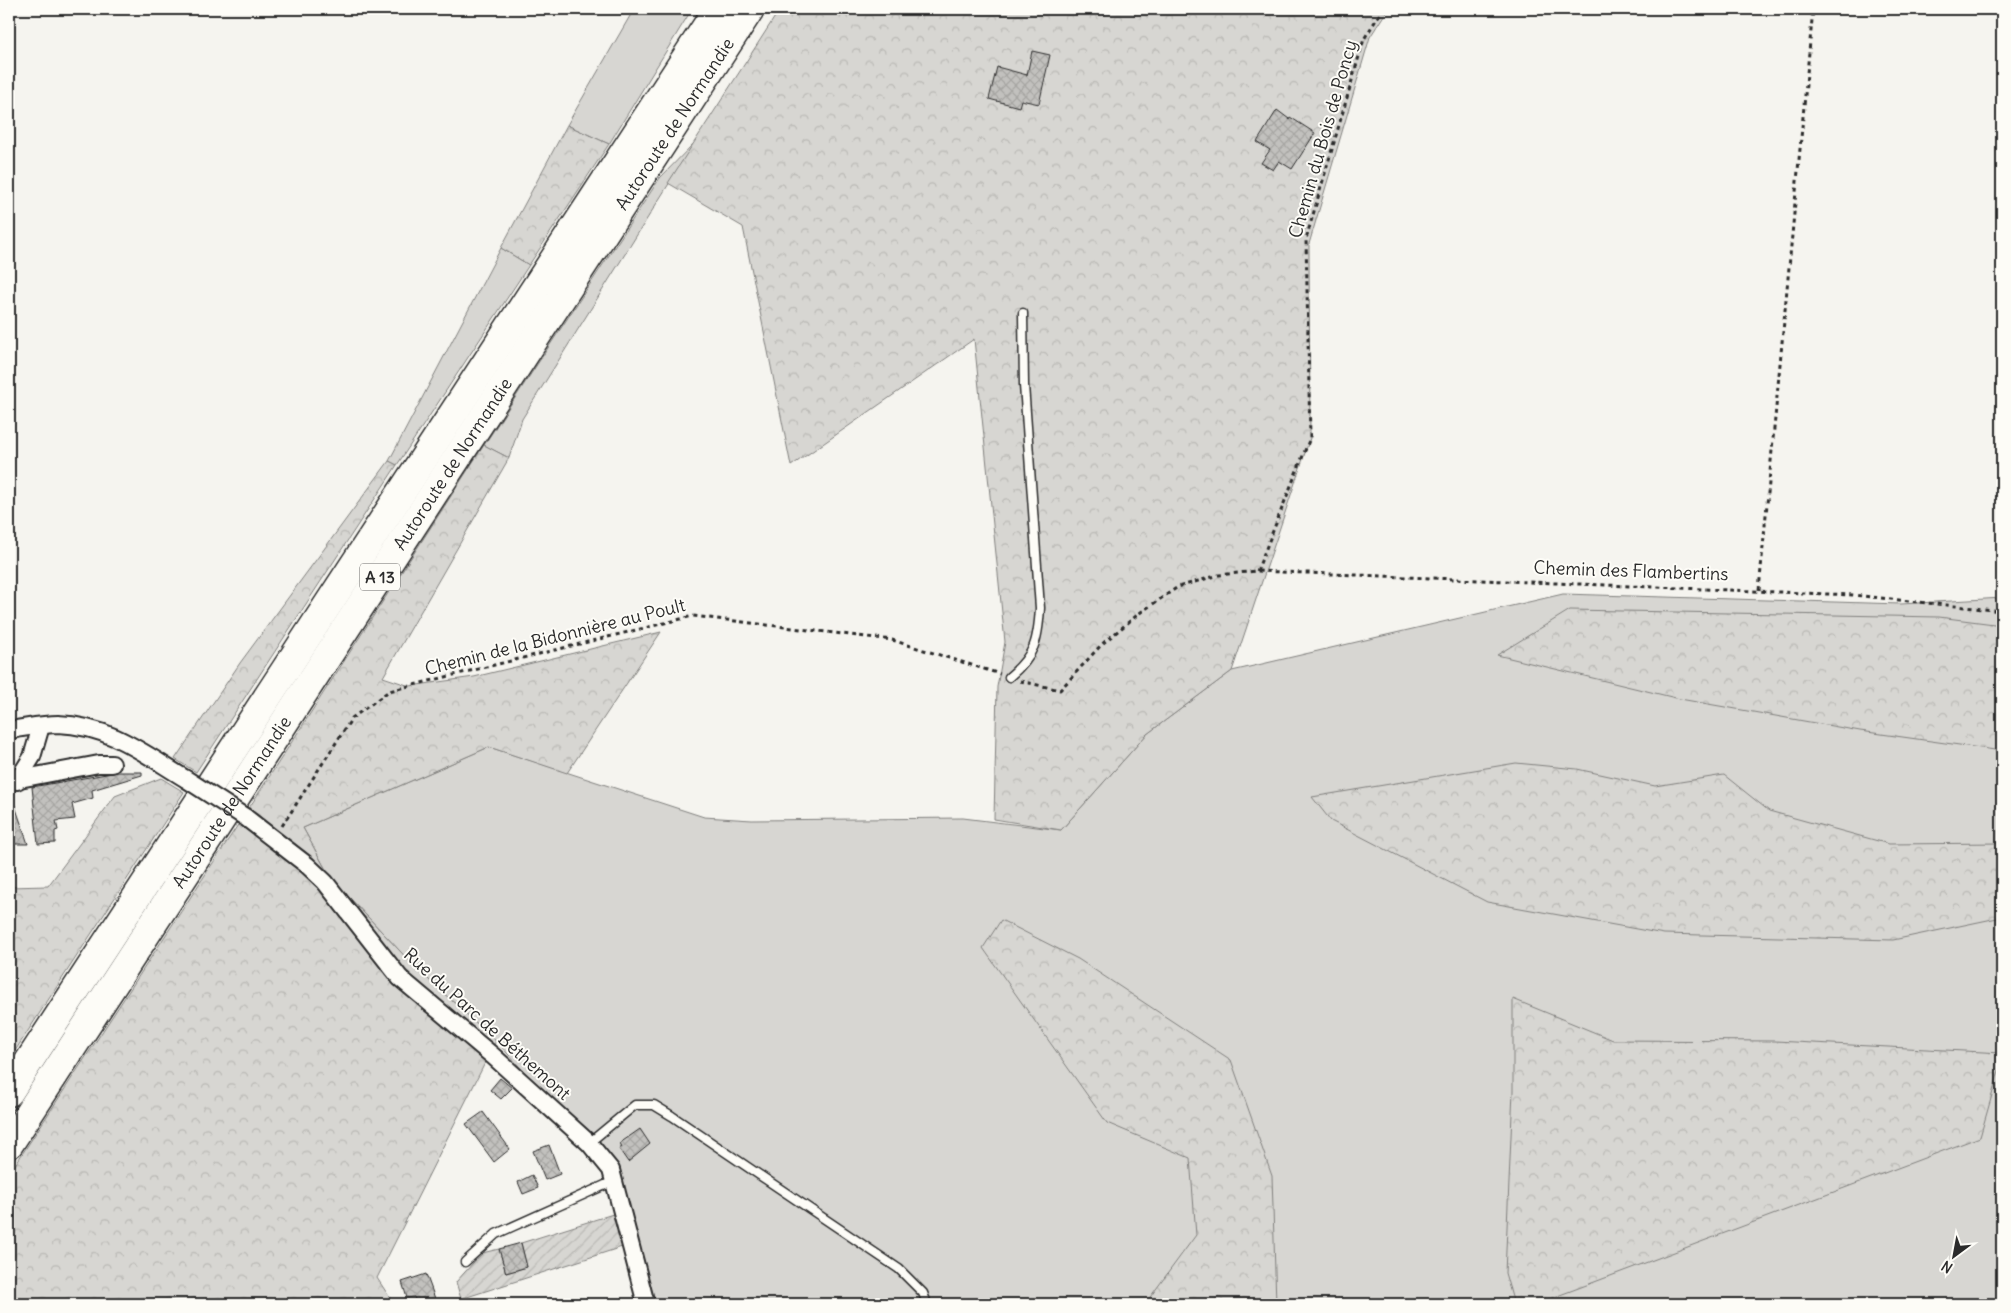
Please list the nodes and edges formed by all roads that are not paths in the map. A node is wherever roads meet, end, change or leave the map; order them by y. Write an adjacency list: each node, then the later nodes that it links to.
1 (718, 9): 9 (highway, Autoroute de Normandie / A 13)
2 (750, 9): 11 (highway, Autoroute de Normandie / A 13)
3 (1023, 313): 4 (lane)
4 (1009, 677)
5 (41, 726): 6 (street, Rue du Parc de Béthemont); 8 (street); 10 (street, Rue du Parc de Béthemont, bridge)
6 (9, 730)
7 (112, 764): 8 (street)
8 (13, 781)
9 (9, 1092)
10 (589, 1143): 12 (street, Rue du Parc de Béthemont); 15 (lane)
11 (9, 1144)
12 (614, 1181): 13 (lane); 14 (street, Rue du Parc de Béthemont)
13 (466, 1262)
14 (646, 1304)
15 (927, 1304)

